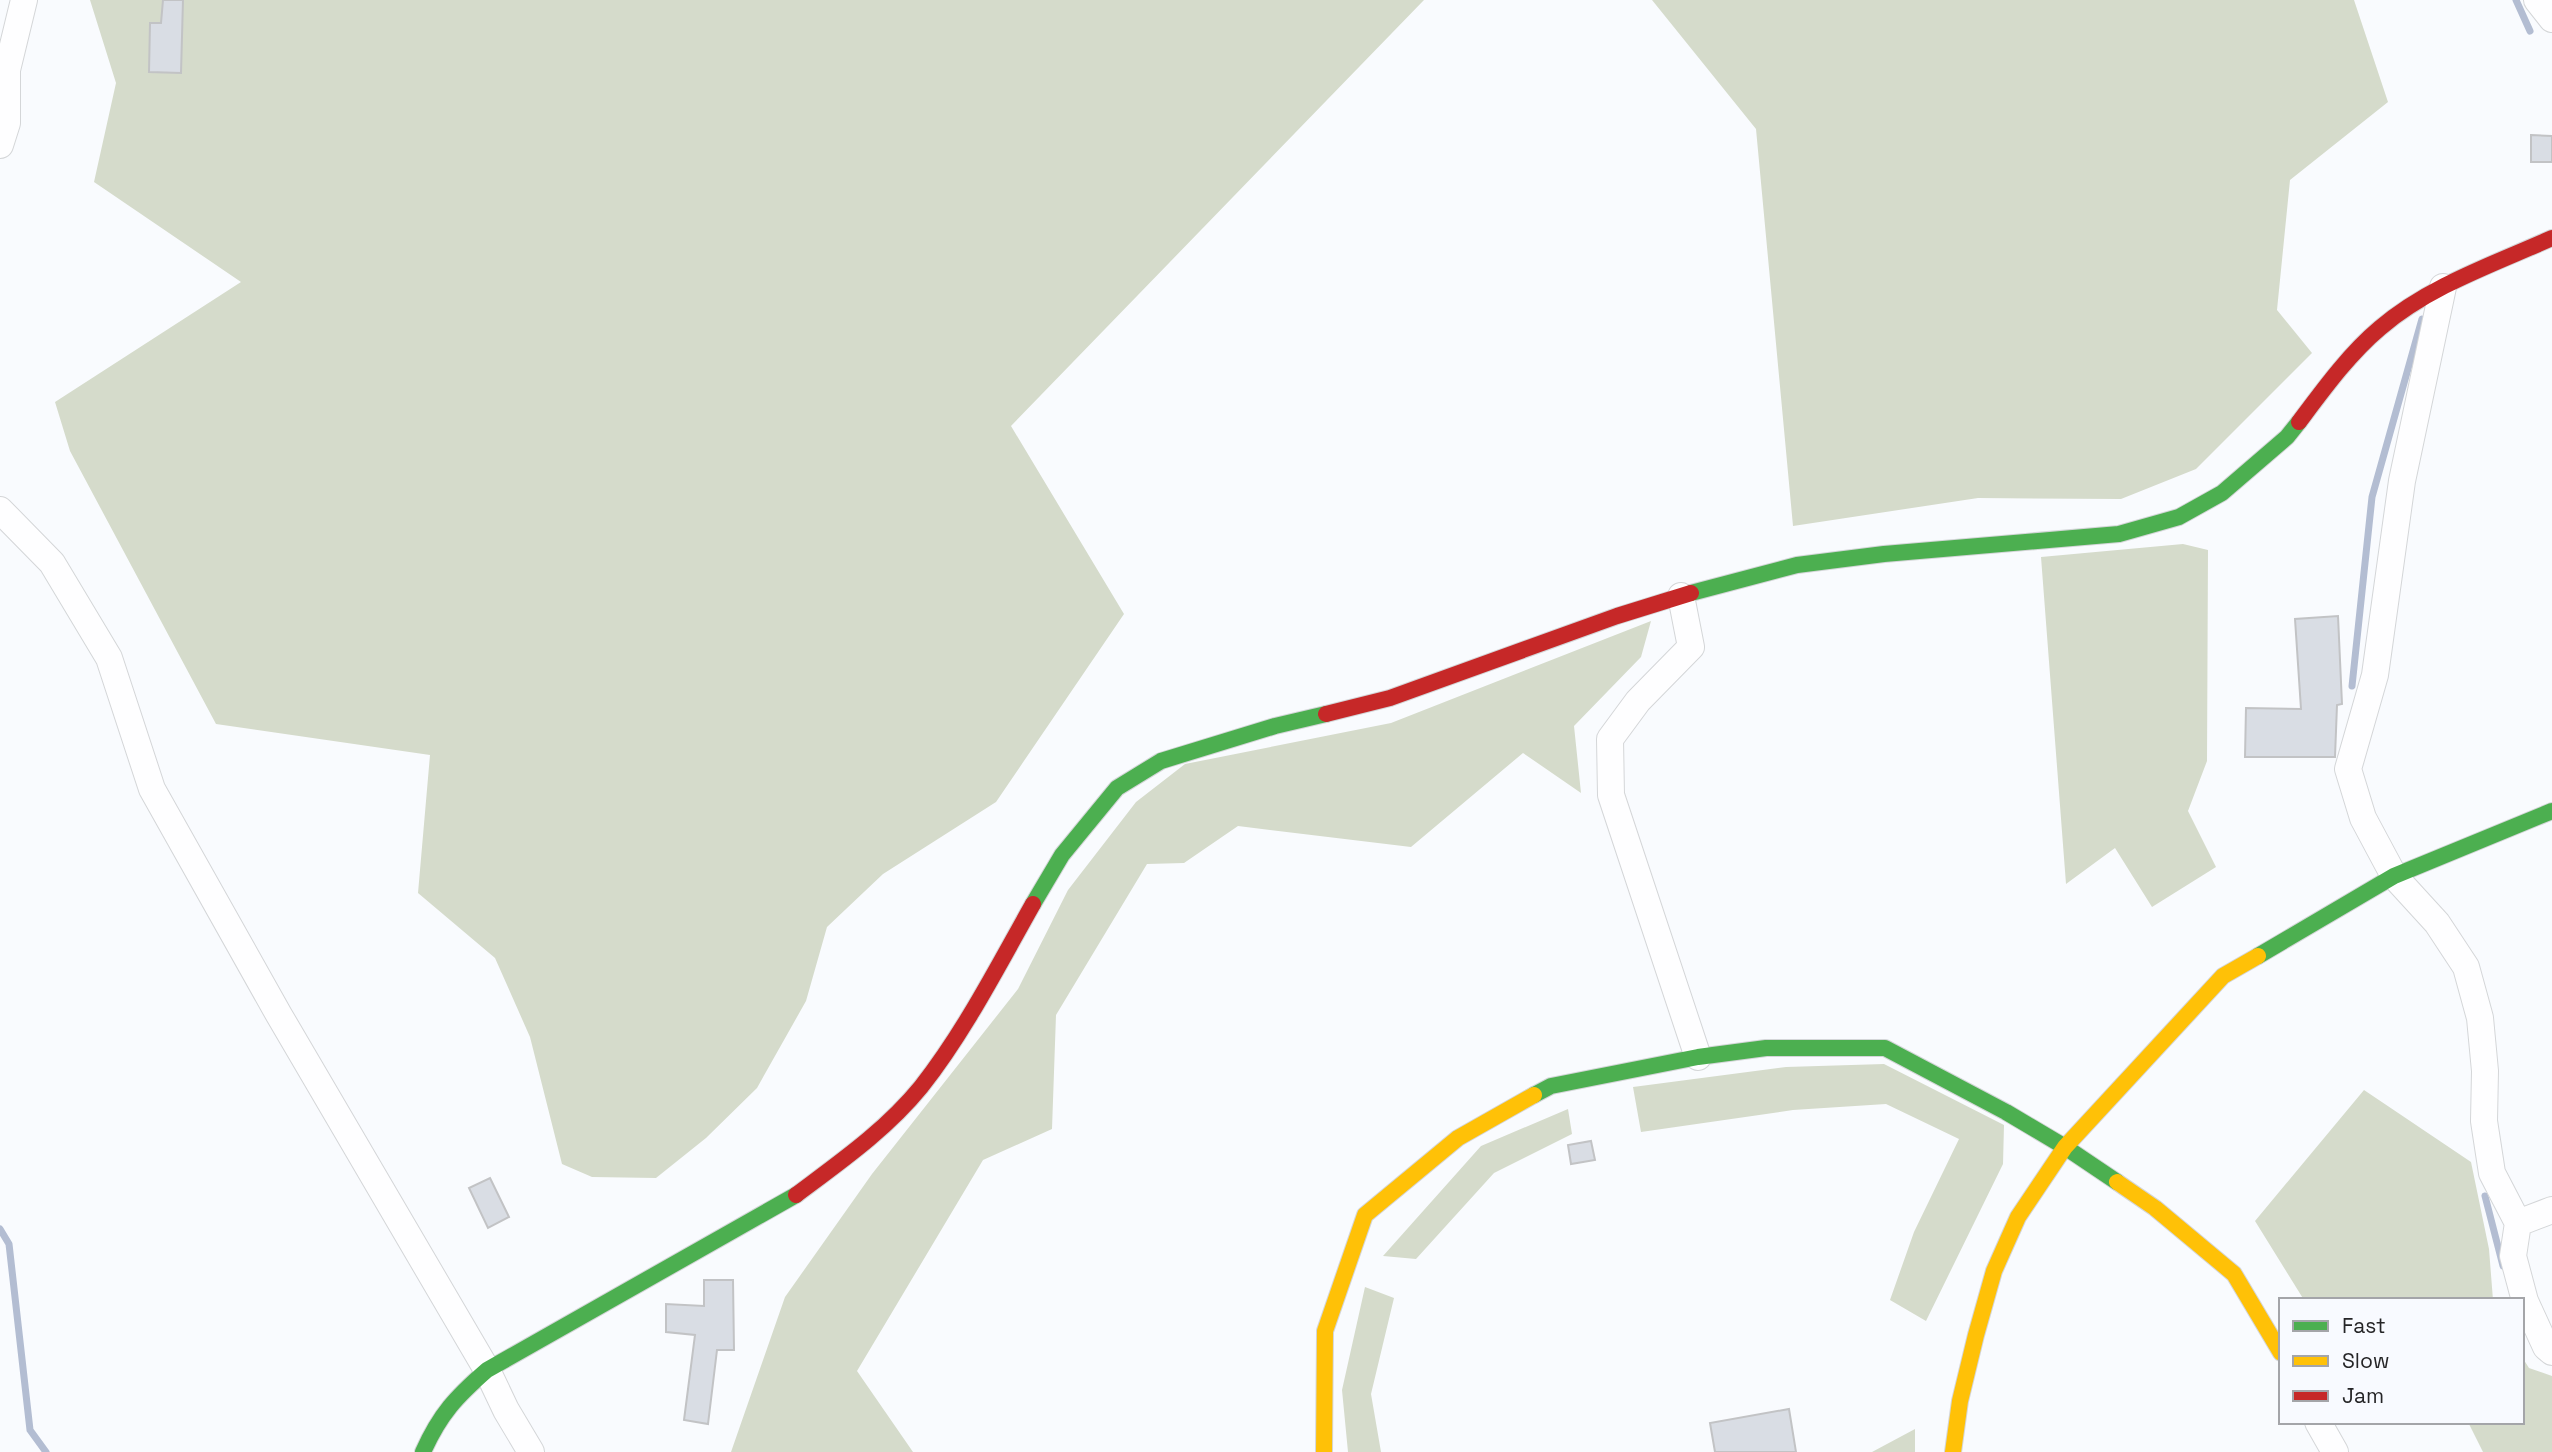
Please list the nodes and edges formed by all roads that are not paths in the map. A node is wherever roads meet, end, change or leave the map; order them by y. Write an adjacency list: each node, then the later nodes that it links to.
1 (24, 0): 4 (street)
2 (2537, 0): 3 (street)
3 (2552, 19)
4 (0, 145)
5 (2552, 238): 6 (street)
6 (2443, 287): 8 (street); 10 (street)
7 (0, 510): 17 (street)
8 (1681, 596): 11 (street); 17 (street)
9 (2552, 811): 10 (street)
10 (2394, 876): 12 (street); 14 (street)
11 (1698, 1057): 12 (street); 21 (street)
12 (2065, 1147): 15 (street); 22 (street)
13 (2552, 1210): 14 (street)
14 (2518, 1223): 16 (street)
15 (2279, 1350)
16 (2552, 1352)
17 (488, 1370): 19 (street); 20 (street)
18 (2319, 1424): 23 (street)
19 (424, 1452)
20 (531, 1452)
21 (1324, 1452)
22 (1953, 1452)
23 (2334, 1452)

